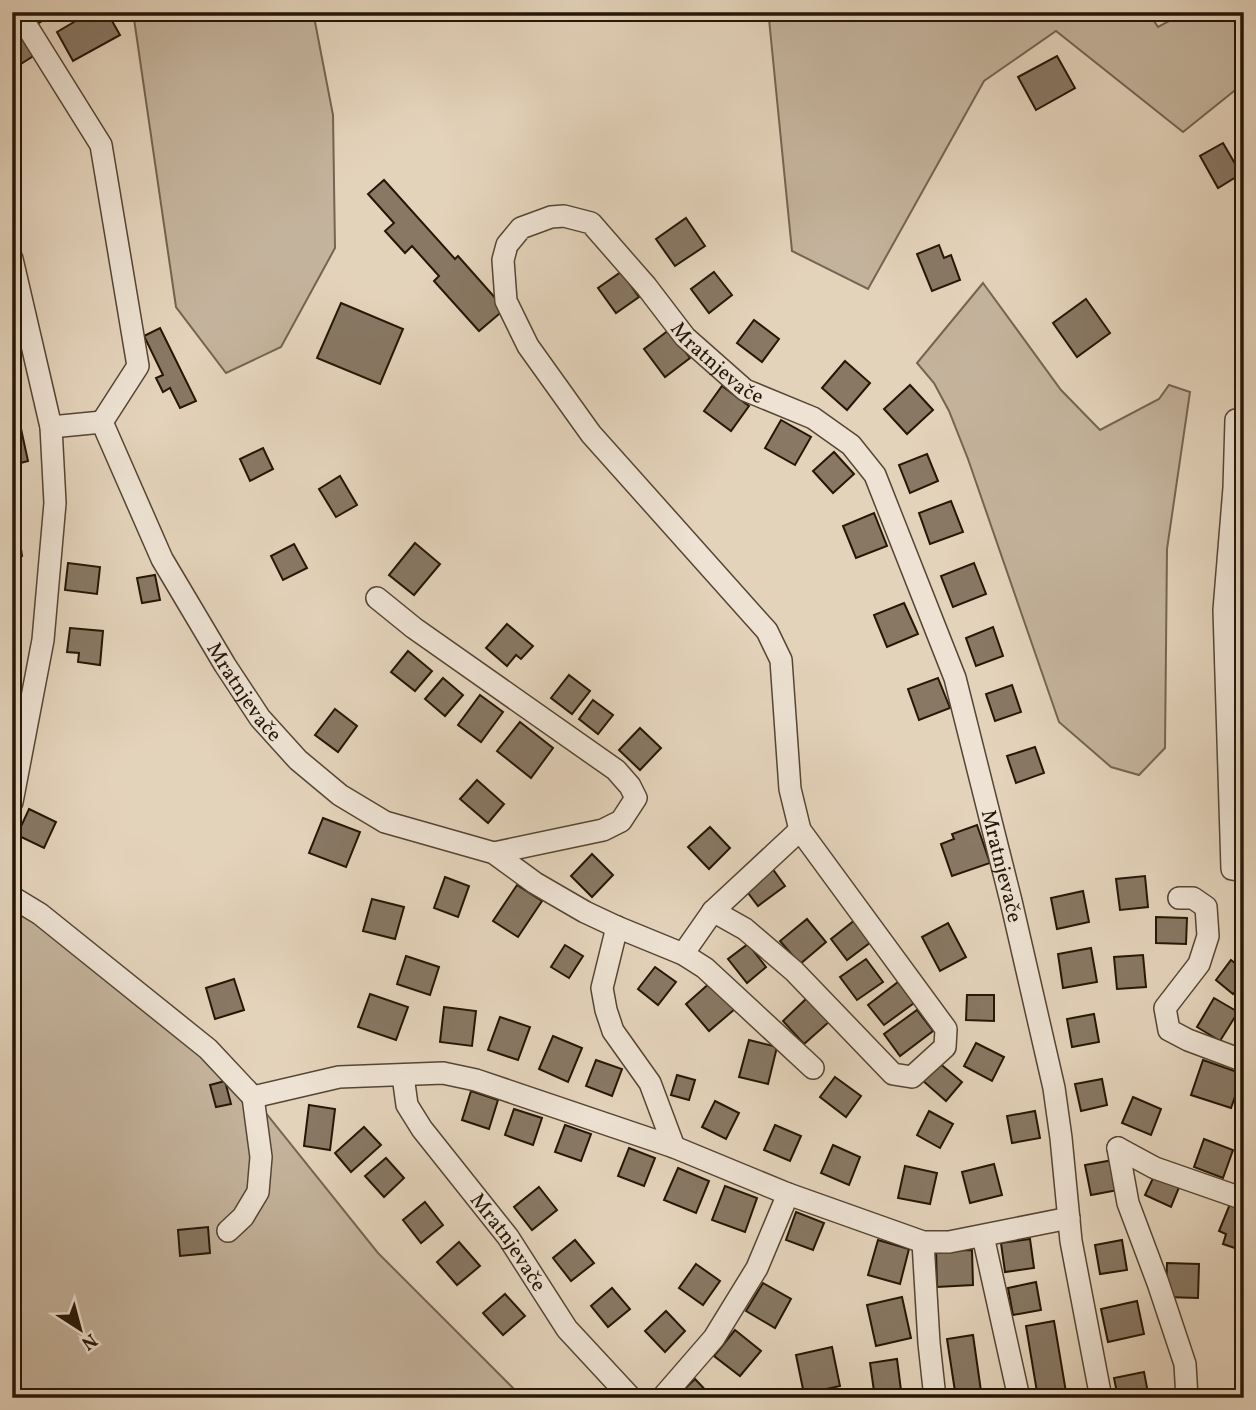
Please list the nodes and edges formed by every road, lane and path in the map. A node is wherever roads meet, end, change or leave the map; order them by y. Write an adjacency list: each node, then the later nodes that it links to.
1 (18, 12): 4 (street)
2 (12, 259): 5 (street)
3 (1236, 420): 6 (street)
4 (102, 422): 5 (street); 10 (street, Mratnjevače)
5 (51, 427): 8 (street)
6 (1235, 591): 11 (street)
7 (377, 598): 10 (street, Mratnjevače)
8 (12, 802)
9 (800, 830): 14 (street); 14 (street, Mratnjevače); 24 (street, Mratnjevače)
10 (494, 853): 15 (street, Mratnjevače)
11 (1244, 871)
12 (12, 897): 20 (street)
13 (1179, 898): 17 (street)
14 (713, 911): 16 (street)
15 (617, 928): 16 (street, Mratnjevače); 21 (street)
16 (683, 954): 18 (street, Mratnjevače)
17 (1244, 1061)
18 (813, 1068)
19 (403, 1076): 20 (street); 21 (street); 28 (street, Mratnjevače)
20 (253, 1097): 25 (street)
21 (674, 1147): 22 (street)
22 (788, 1194): 27 (street); 29 (street)
23 (1244, 1199): 33 (street)
24 (1069, 1218): 26 (street); 32 (street, Mratnjevače)
25 (228, 1231)
26 (983, 1236): 27 (street); 31 (street)
27 (923, 1242): 30 (street)
28 (631, 1398)
29 (662, 1398)
30 (935, 1398)
31 (1019, 1398)
32 (1101, 1398)
33 (1187, 1398)

